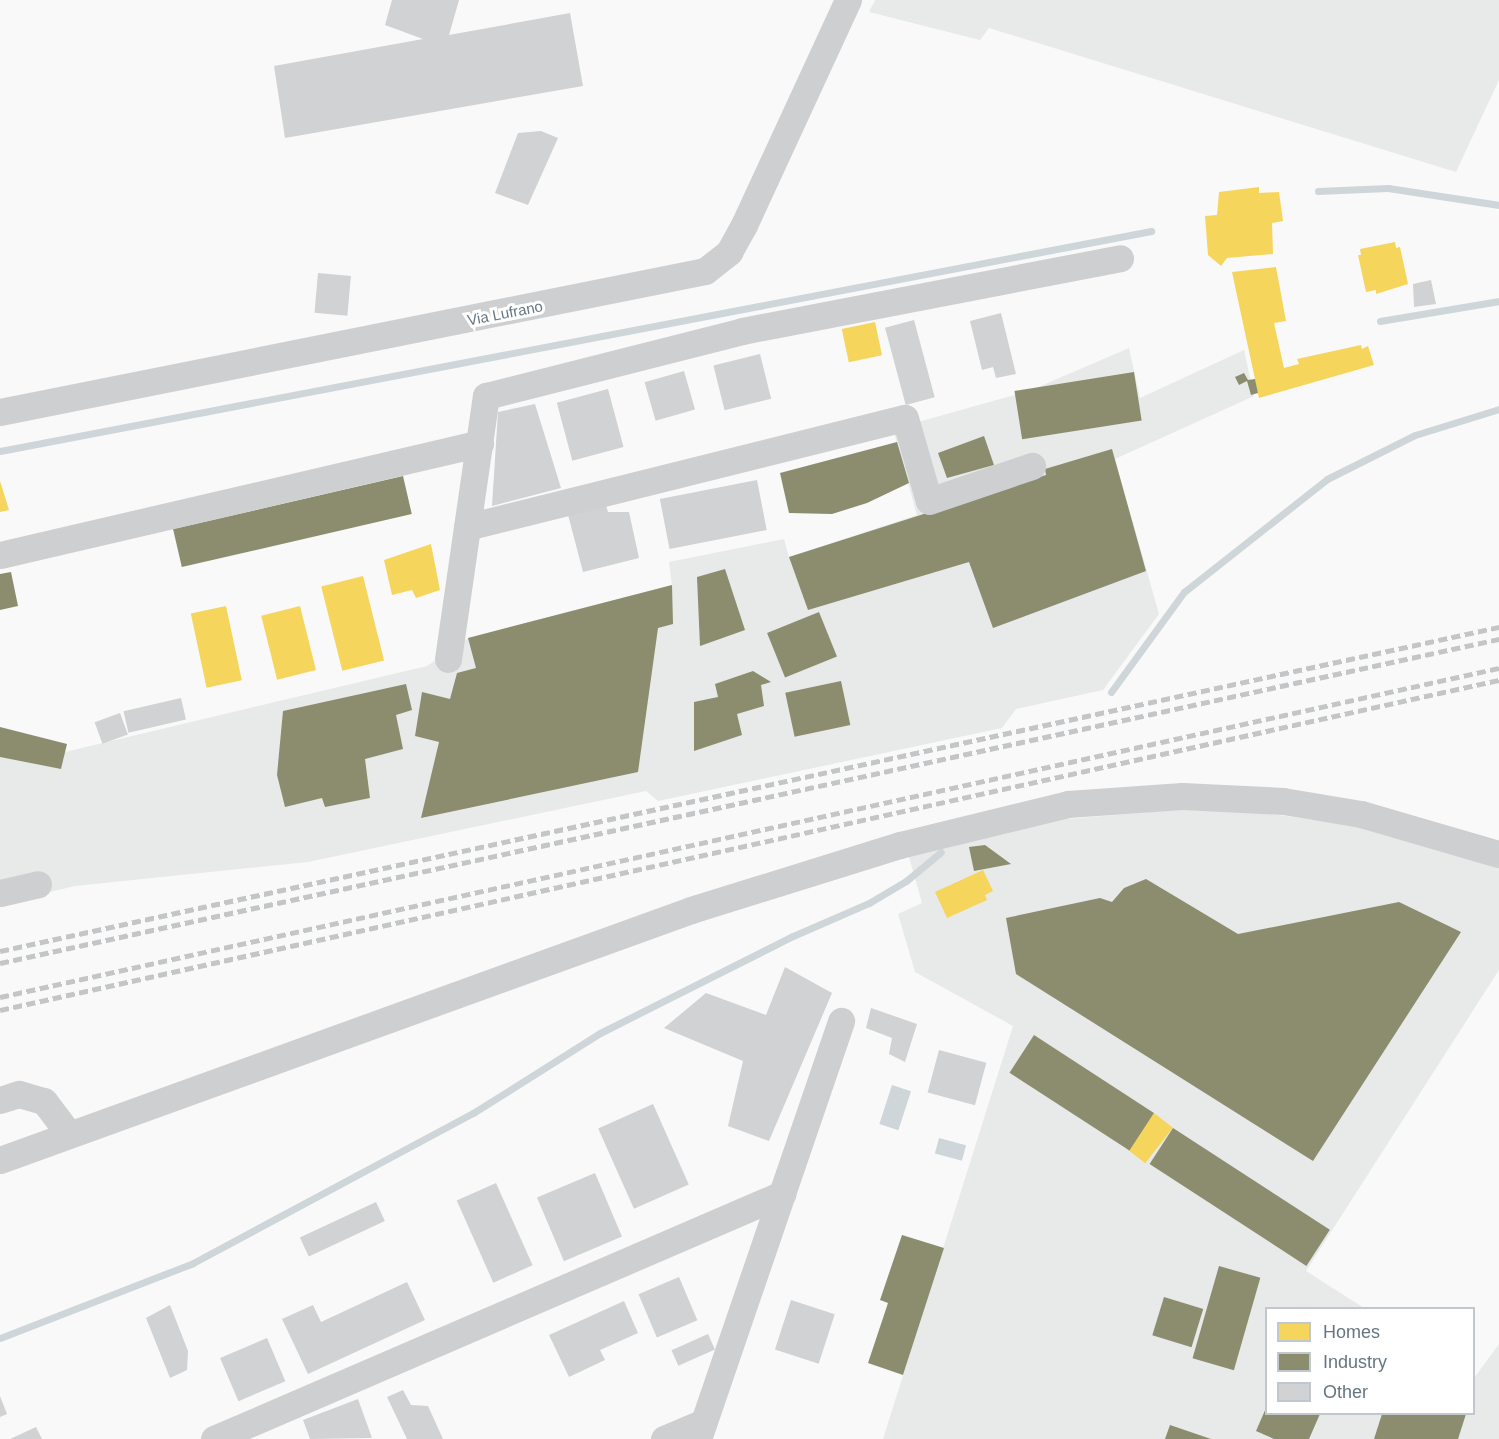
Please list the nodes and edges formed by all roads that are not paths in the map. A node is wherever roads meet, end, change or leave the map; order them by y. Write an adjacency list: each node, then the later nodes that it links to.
1 (848, 0): 3 (street, Via Lufrano)
2 (1120, 258): 4 (street)
3 (0, 412)
4 (480, 443): 6 (street); 7 (street)
5 (1032, 466): 6 (street)
6 (467, 527): 8 (street)
7 (0, 555)
8 (448, 659)
9 (1499, 854): 14 (street)
10 (39, 884): 11 (street)
11 (0, 893)
12 (841, 1021): 16 (street)
13 (0, 1100): 14 (street)
14 (69, 1134): 15 (street)
15 (0, 1160)
16 (782, 1194): 17 (street); 18 (street)
17 (701, 1430): 19 (street)
18 (214, 1439)
19 (664, 1439)

